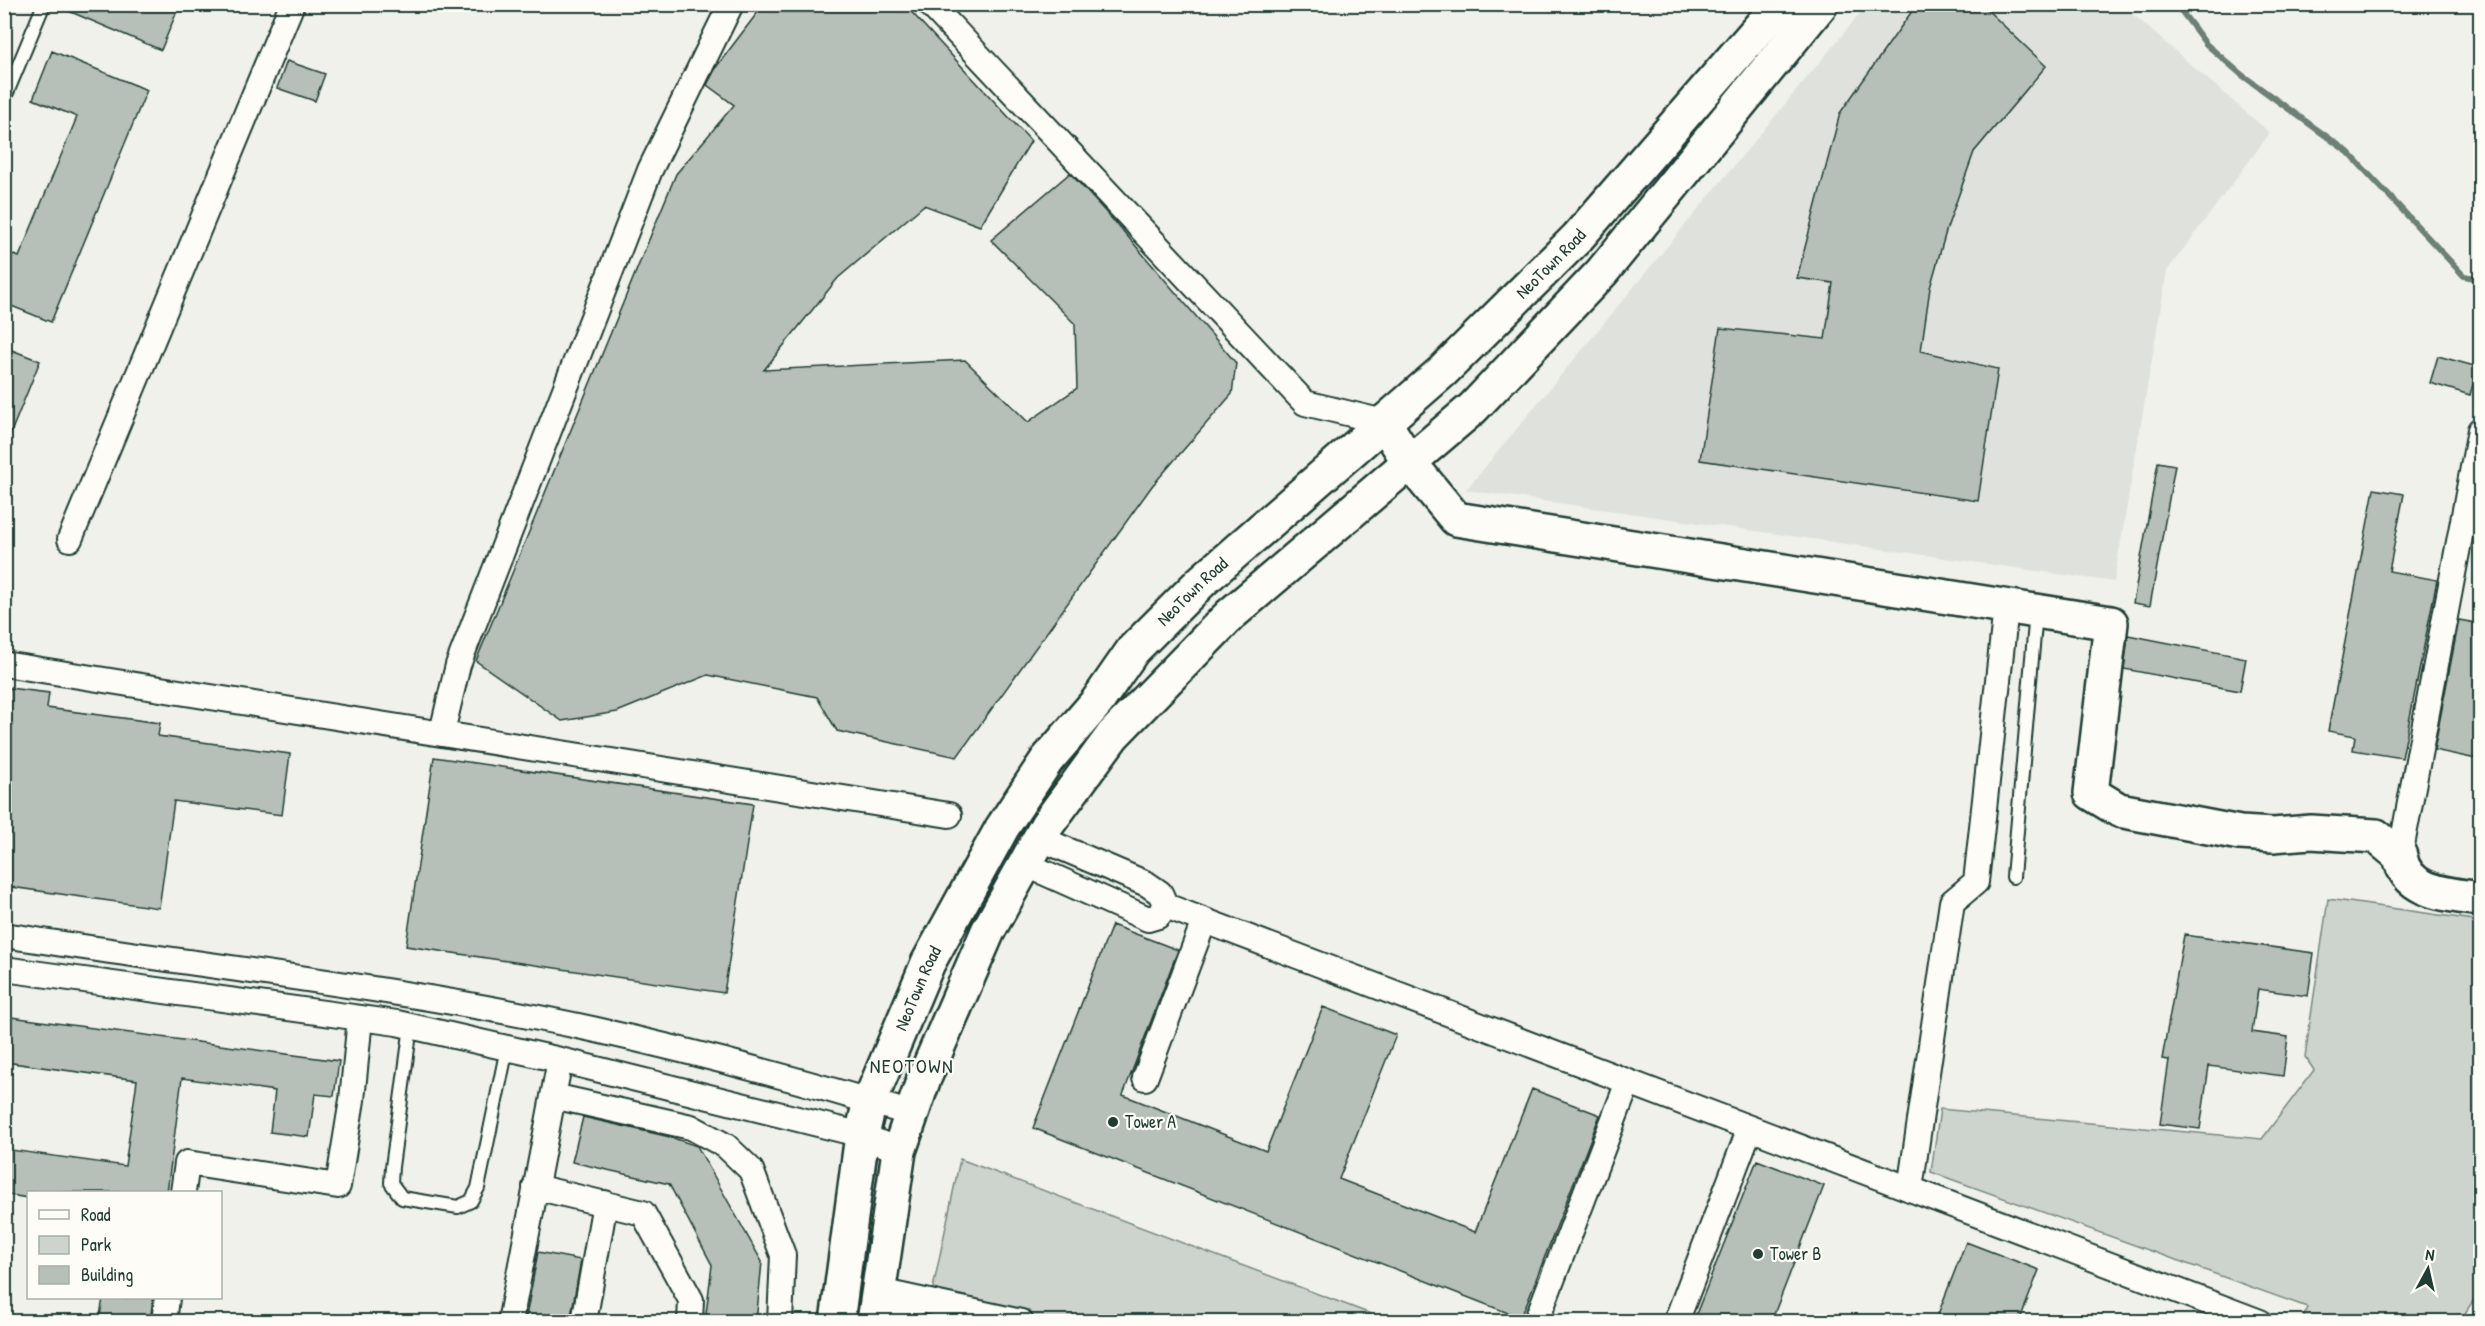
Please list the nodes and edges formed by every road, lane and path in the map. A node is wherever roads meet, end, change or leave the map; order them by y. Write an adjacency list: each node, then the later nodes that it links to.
1 (44, 4): 7 (lane)
2 (292, 4): 11 (street)
3 (731, 4): 14 (street)
4 (930, 4): 8 (street)
5 (1780, 4): 8 (street, NeoTown Road)
6 (1821, 4): 10 (street)
7 (4, 100)
8 (1384, 422): 10 (street); 30 (street, NeoTown Road)
9 (2481, 430): 17 (street)
10 (1409, 462): 12 (street); 16 (street)
11 (70, 539)
12 (2021, 609): 17 (street); 18 (lane); 36 (street)
13 (4, 664): 14 (street)
14 (442, 732): 15 (street)
15 (949, 815)
16 (1032, 851): 20 (street); 31 (street)
17 (2400, 856): 19 (street)
18 (2013, 878)
19 (2481, 899)
20 (1204, 921): 27 (street); 28 (street)
21 (4, 935): 30 (street)
22 (4, 969): 23 (street)
23 (360, 1018): 24 (street); 37 (street)
24 (411, 1026): 25 (street); 25 (lane)
25 (507, 1048): 26 (street)
26 (560, 1060): 29 (street); 33 (street)
27 (1145, 1078)
28 (1628, 1082): 32 (street); 49 (street)
29 (554, 1090): 35 (street); 45 (street)
30 (870, 1101): 31 (street); 33 (street, NeoTown Road)
31 (912, 1114): 34 (street)
32 (1750, 1128): 36 (street); 50 (street)
33 (862, 1135): 34 (street); 46 (street, NeoTown Road)
34 (899, 1151): 40 (street)
35 (535, 1187): 38 (street); 42 (street)
36 (1910, 1189): 51 (street)
37 (183, 1191)
38 (605, 1203): 43 (street); 44 (street)
39 (167, 1299): 41 (street)
40 (876, 1308): 47 (street); 48 (street)
41 (164, 1322)
42 (510, 1322)
43 (584, 1322)
44 (690, 1322)
45 (780, 1322)
46 (837, 1322)
47 (915, 1322)
48 (1021, 1322)
49 (1536, 1322)
50 (1676, 1322)
51 (2260, 1322)

